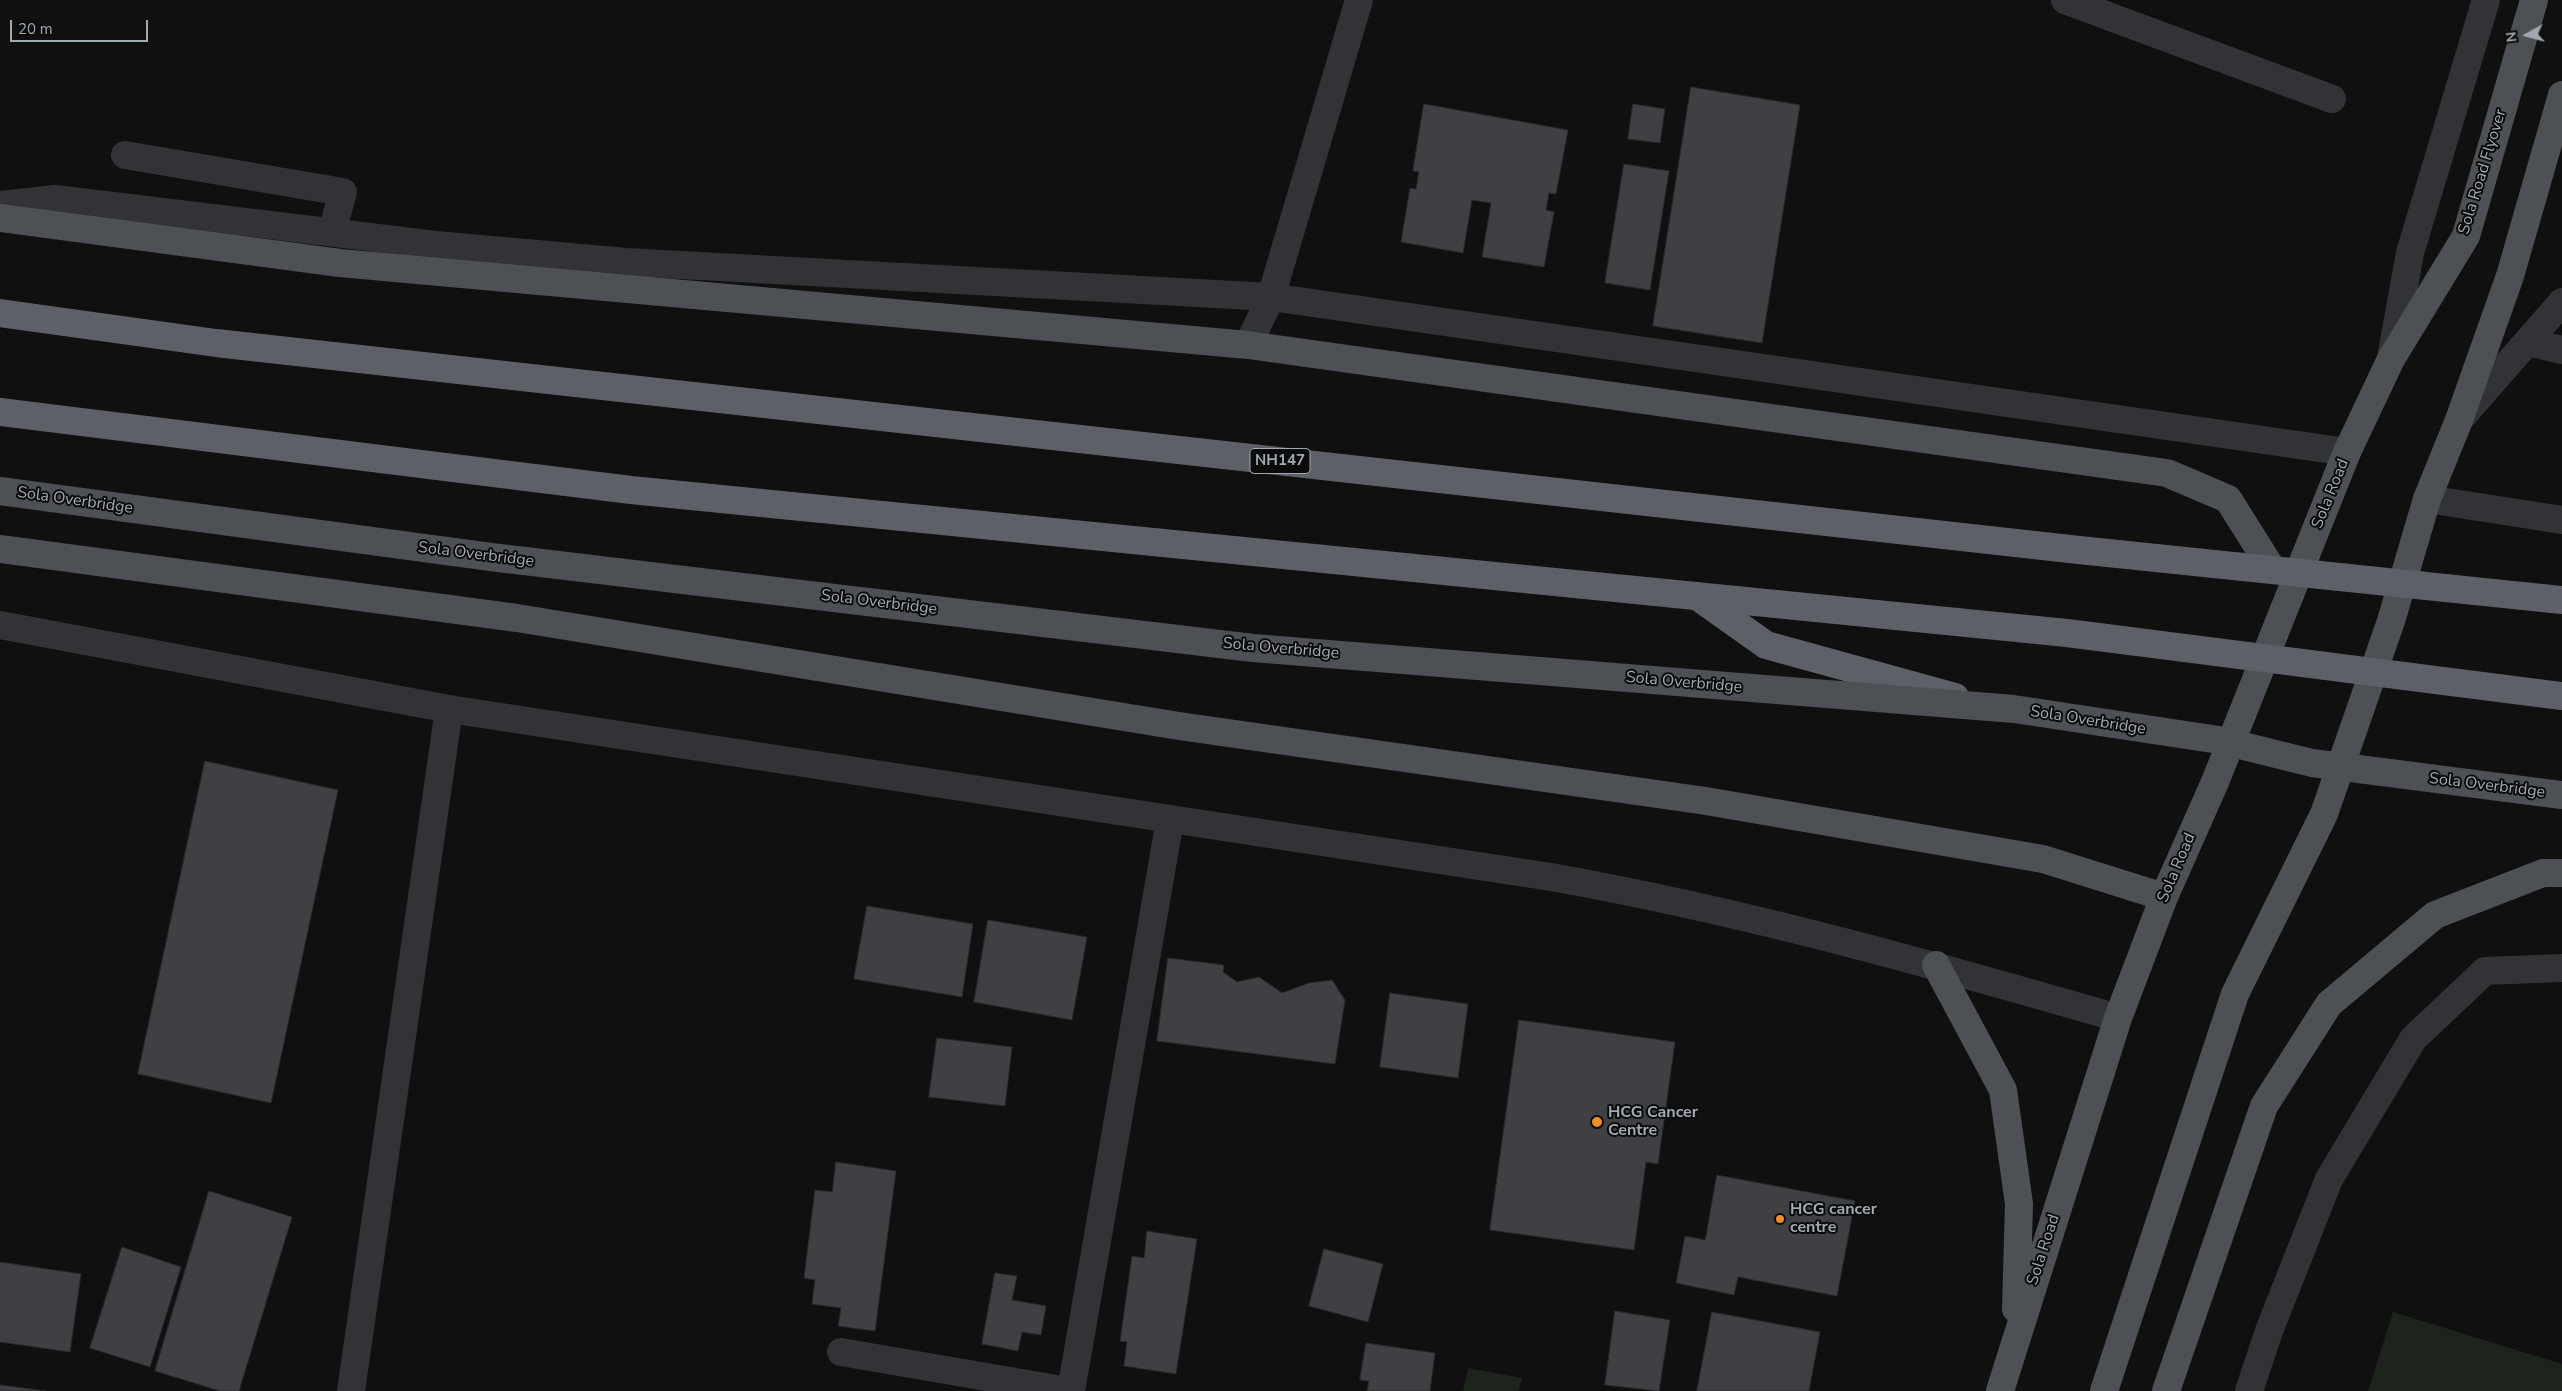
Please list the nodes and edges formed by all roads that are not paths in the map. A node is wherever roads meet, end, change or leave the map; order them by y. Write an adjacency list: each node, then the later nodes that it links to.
1 (1360, 0): 11 (street)
2 (2065, 0): 6 (street)
3 (2486, 0): 17 (street)
4 (2534, 0): 17 (main road, Sola Road Flyover)
5 (2562, 94): 19 (main road)
6 (2332, 99)
7 (125, 154): 10 (street)
8 (0, 205): 10 (street)
9 (0, 218): 15 (main road)
10 (332, 232): 11 (street)
11 (1271, 297): 15 (street); 20 (street)
12 (2562, 302): 14 (street)
13 (0, 312): 25 (highway, NH147, bridge)
14 (2528, 342): 16 (street); 19 (street)
15 (1248, 345): 25 (main road)
16 (2562, 350)
17 (2391, 359): 20 (main road, Sola Road)
18 (0, 412): 26 (highway, bridge)
19 (2459, 420): 22 (main road)
20 (2347, 452): 35 (main road, Sola Road)
21 (0, 491): 30 (main road, Sola Overbridge, bridge)
22 (2427, 499): 23 (street); 44 (main road)
23 (2562, 520)
24 (0, 549): 35 (main road)
25 (2272, 569): 27 (highway, NH147, bridge)
26 (1697, 596): 29 (highway, bridge); 30 (highway, bridge)
27 (2562, 600)
28 (0, 624): 31 (street)
29 (2562, 696)
30 (1993, 708): 32 (main road, Sola Overbridge, bridge)
31 (449, 709): 33 (street); 41 (street)
32 (2562, 795)
33 (1170, 820): 36 (street); 42 (street)
34 (2562, 873): 45 (main road)
35 (2164, 897): 38 (main road, Sola Road)
36 (1936, 965): 38 (street); 39 (main road)
37 (2562, 968): 46 (street)
38 (2118, 1018): 39 (main road, Sola Road)
39 (2015, 1343): 43 (main road, Sola Road)
40 (841, 1352): 42 (street)
41 (351, 1391)
42 (1070, 1391)
43 (2000, 1391)
44 (2104, 1391)
45 (2166, 1391)
46 (2248, 1391)

